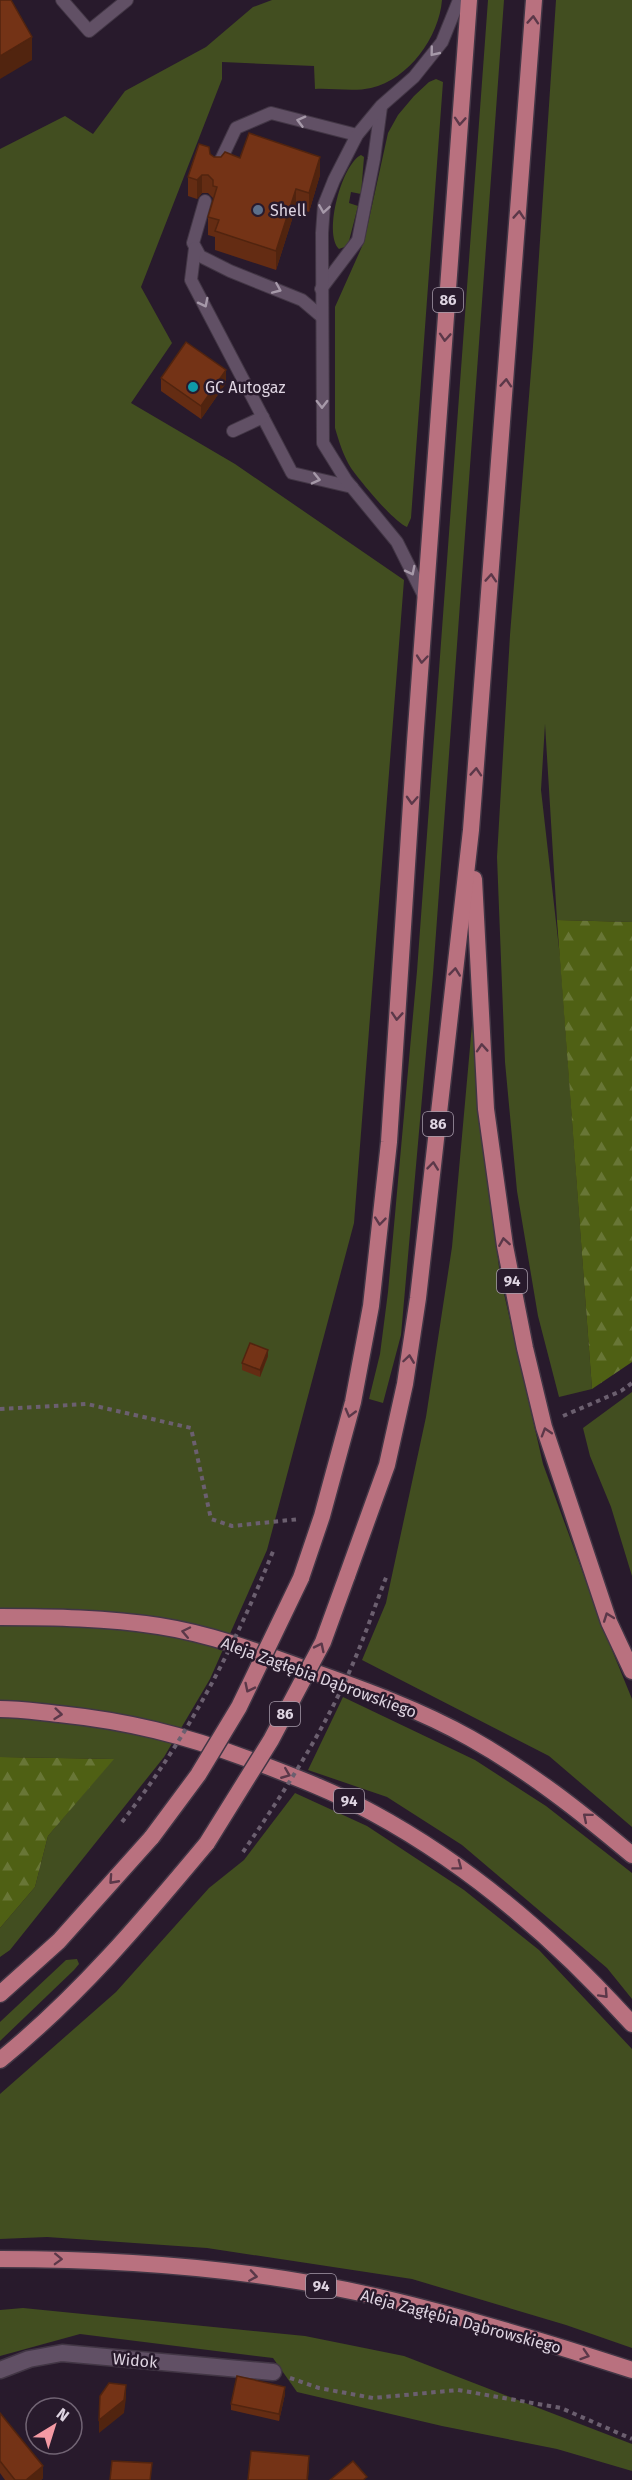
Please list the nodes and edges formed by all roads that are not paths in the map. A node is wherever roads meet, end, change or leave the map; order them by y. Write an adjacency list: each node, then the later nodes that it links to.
1 (62, 0): 2 (lane)
2 (127, 0)
3 (459, 0): 6 (lane, one-way to 6)
4 (469, 0): 16 (main road, 86, one-way to 16)
5 (534, 0): 17 (main road, 86, one-way to 5)
6 (381, 106): 7 (lane); 11 (lane)
7 (357, 135): 8 (lane, one-way to 8); 11 (lane, one-way to 11)
8 (217, 168)
9 (205, 201): 10 (lane)
10 (195, 248): 12 (lane, one-way to 12); 13 (lane, one-way to 13)
11 (321, 289): 12 (lane)
12 (322, 317): 15 (lane, one-way to 15)
13 (263, 417): 14 (lane); 15 (lane, one-way to 15)
14 (233, 431)
15 (352, 487): 16 (lane, one-way to 16)
16 (426, 600): 22 (main road, 86, one-way to 22, bridge)
17 (471, 830): 19 (main road, 94, one-way to 17); 24 (main road, 86, one-way to 17, bridge)
18 (0, 1617): 21 (main road, Aleja Zagłębia Dąbrowskiego, one-way to 18)
19 (632, 1671)
20 (0, 1709): 23 (main road, 94, one-way to 23)
21 (632, 1855)
22 (0, 1994)
23 (632, 2024)
24 (0, 2060)
25 (0, 2259): 27 (main road, Aleja Zagłębia Dąbrowskiego / 94, one-way to 27)
26 (0, 2370): 28 (street, Widok)
27 (632, 2370)
28 (273, 2372)

